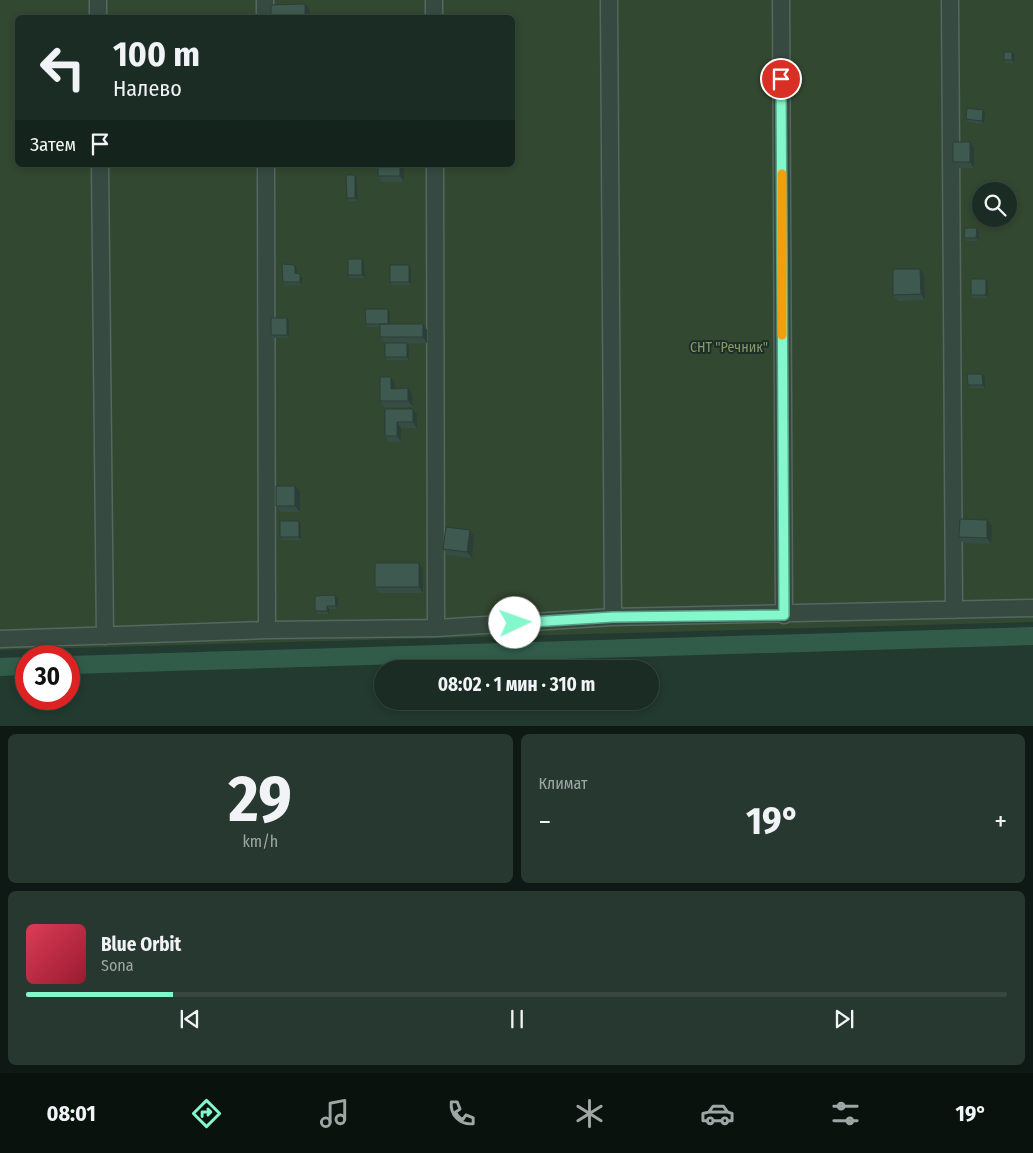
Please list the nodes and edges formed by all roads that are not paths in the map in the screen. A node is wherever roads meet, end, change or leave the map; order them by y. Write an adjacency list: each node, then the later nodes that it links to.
1 (98, 0): 7 (street)
2 (265, 0): 8 (street)
3 (434, 0): 9 (street)
4 (609, 0): 16 (street)
5 (781, 0): 15 (street)
6 (950, 0): 14 (street)
7 (98, 15)
8 (265, 15)
9 (434, 15)
10 (100, 167): 19 (street)
11 (266, 167): 18 (street)
12 (434, 167): 17 (street)
13 (1033, 608): 14 (street)
14 (954, 610): 15 (street)
15 (784, 615): 16 (street)
16 (613, 617): 17 (street)
17 (436, 628): 18 (street)
18 (268, 630): 19 (street)
19 (105, 636): 20 (street)
20 (0, 639)

